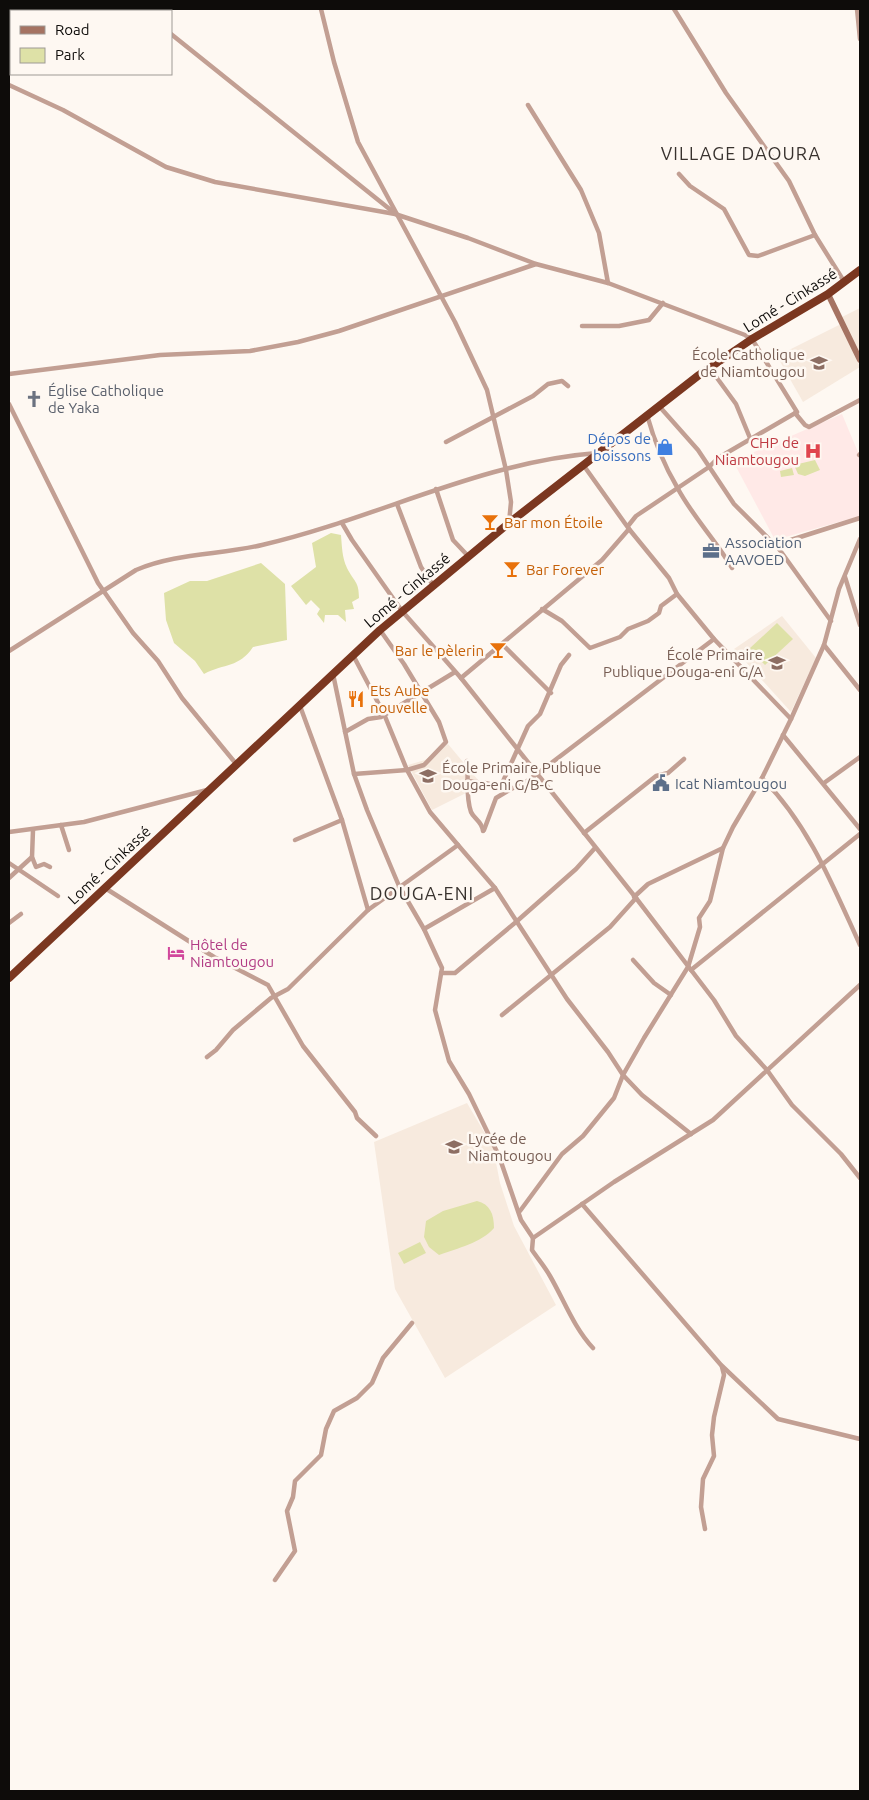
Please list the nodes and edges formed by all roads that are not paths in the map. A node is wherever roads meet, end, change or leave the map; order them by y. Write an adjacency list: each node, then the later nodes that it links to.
1 (321, 9): 9 (street)
2 (674, 9): 10 (street)
3 (857, 9): 5 (street)
4 (172, 35): 9 (street)
5 (860, 39)
6 (9, 85): 9 (street)
7 (528, 105): 13 (street)
8 (680, 174): 10 (street)
9 (394, 214): 11 (street); 16 (street)
10 (814, 235): 14 (street)
11 (536, 264): 13 (street); 16 (street)
12 (860, 270): 14 (highway, Lomé - Cinkassé)
13 (608, 283): 17 (street)
14 (844, 283): 15 (highway, Lomé - Cinkassé)
15 (828, 294): 19 (highway, Lomé - Cinkassé); 20 (main road)
16 (440, 296): 22 (street); 29 (street)
17 (663, 303): 18 (street); 19 (street)
18 (582, 326)
19 (752, 339): 21 (highway, Lomé - Cinkassé); 27 (street)
20 (860, 360)
21 (709, 367): 26 (highway, Lomé - Cinkassé); 30 (street)
22 (9, 374)
23 (568, 386): 29 (street)
24 (860, 400): 27 (street)
25 (9, 404): 49 (street)
26 (659, 406): 28 (highway, Lomé - Cinkassé); 34 (street)
27 (795, 413): 30 (street)
28 (647, 415): 32 (highway, Lomé - Cinkassé); 36 (street)
29 (494, 416): 31 (street); 35 (street)
30 (750, 438): 34 (street)
31 (446, 442)
32 (600, 453): 33 (highway, Lomé - Cinkassé); 35 (street)
33 (584, 466): 41 (highway, Lomé - Cinkassé); 42 (street)
34 (709, 467): 36 (street); 44 (street)
35 (506, 470): 37 (street); 41 (street)
36 (677, 488): 42 (street); 46 (street)
37 (436, 489): 38 (street); 45 (street)
38 (397, 504): 40 (street); 48 (street)
39 (860, 518): 44 (street)
40 (342, 523): 49 (street); 51 (street)
41 (509, 523): 45 (highway, Lomé - Cinkassé)
42 (629, 528): 50 (street); 52 (street)
43 (860, 539): 47 (street)
44 (775, 545): 53 (street)
45 (469, 557): 48 (highway, Lomé - Cinkassé)
46 (732, 568)
47 (845, 576): 53 (street); 54 (street)
48 (433, 585): 51 (highway, Lomé - Cinkassé)
49 (105, 590): 59 (street); 77 (street)
50 (677, 594): 52 (street); 56 (street)
51 (402, 610): 55 (highway, Lomé - Cinkassé); 62 (street)
52 (542, 610): 57 (street)
53 (830, 621): 58 (street)
54 (860, 624)
55 (380, 630): 60 (highway, Lomé - Cinkassé); 67 (street)
56 (714, 639): 70 (street); 80 (street)
57 (502, 644): 64 (street); 66 (street)
58 (824, 645): 65 (street); 70 (street)
59 (9, 651)
60 (353, 655): 63 (highway, Lomé - Cinkassé); 69 (street)
61 (569, 655): 66 (street)
62 (454, 672): 64 (street); 67 (street)
63 (333, 674): 68 (highway, Lomé - Cinkassé); 71 (street)
64 (461, 678): 73 (street)
65 (860, 688)
66 (551, 693): 73 (street)
67 (420, 694): 69 (street); 78 (street)
68 (300, 706): 77 (highway, Lomé - Cinkassé); 87 (street)
69 (384, 714): 71 (street); 78 (street)
70 (791, 719): 72 (street)
71 (346, 732): 79 (street)
72 (783, 735): 81 (street); 83 (street)
73 (517, 751): 80 (street); 84 (street)
74 (860, 757): 83 (street)
75 (684, 759): 92 (street)
76 (467, 760): 82 (street)
77 (237, 765): 85 (highway, Lomé - Cinkassé)
78 (407, 770): 79 (street); 95 (street)
79 (354, 774): 105 (street)
80 (536, 775): 86 (street); 92 (street)
81 (762, 778): 97 (street); 101 (street)
82 (467, 781): 84 (street); 86 (street)
83 (824, 783): 89 (street)
84 (500, 788): 86 (street)
85 (210, 789): 88 (street); 106 (highway, Lomé - Cinkassé)
86 (511, 789)
87 (342, 820): 94 (street); 110 (street)
88 (61, 826): 90 (street); 98 (street)
89 (860, 828)
90 (33, 830): 91 (street); 99 (street)
91 (9, 832)
92 (584, 833): 96 (street)
93 (860, 834): 101 (street)
94 (295, 840)
95 (458, 845): 105 (street); 107 (street)
96 (595, 848): 109 (street); 112 (street)
97 (723, 848): 109 (street); 117 (street)
98 (69, 850)
99 (32, 857): 102 (street); 103 (street)
100 (9, 864): 103 (street)
101 (823, 865): 115 (street); 117 (street)
102 (50, 867)
103 (19, 871): 104 (street); 108 (street)
104 (9, 878)
105 (399, 886): 110 (street); 114 (street)
106 (105, 888): 120 (highway, Lomé - Cinkassé); 123 (street)
107 (495, 888): 112 (street); 114 (street)
108 (58, 896)
109 (635, 898): 117 (street); 119 (street)
110 (368, 910): 123 (street)
111 (21, 914): 113 (street)
112 (516, 922): 118 (street); 119 (street)
113 (9, 923)
114 (424, 929): 118 (street)
115 (860, 945)
116 (633, 960): 122 (street)
117 (690, 968): 122 (street); 126 (street)
118 (441, 973): 132 (street)
119 (551, 975): 124 (street); 127 (street)
120 (9, 978)
121 (860, 985): 126 (street)
122 (671, 995): 127 (street)
123 (276, 997): 125 (street); 129 (street)
124 (502, 1015)
125 (207, 1057)
126 (767, 1070): 128 (street); 130 (street)
127 (623, 1075): 128 (street); 132 (street)
128 (691, 1134): 131 (street)
129 (376, 1136)
130 (860, 1178)
131 (582, 1204): 133 (street); 136 (street)
132 (520, 1211): 133 (street)
133 (533, 1238): 135 (street)
134 (412, 1323): 139 (street)
135 (593, 1348)
136 (722, 1365): 137 (street); 138 (street)
137 (860, 1439)
138 (705, 1529)
139 (275, 1580)

